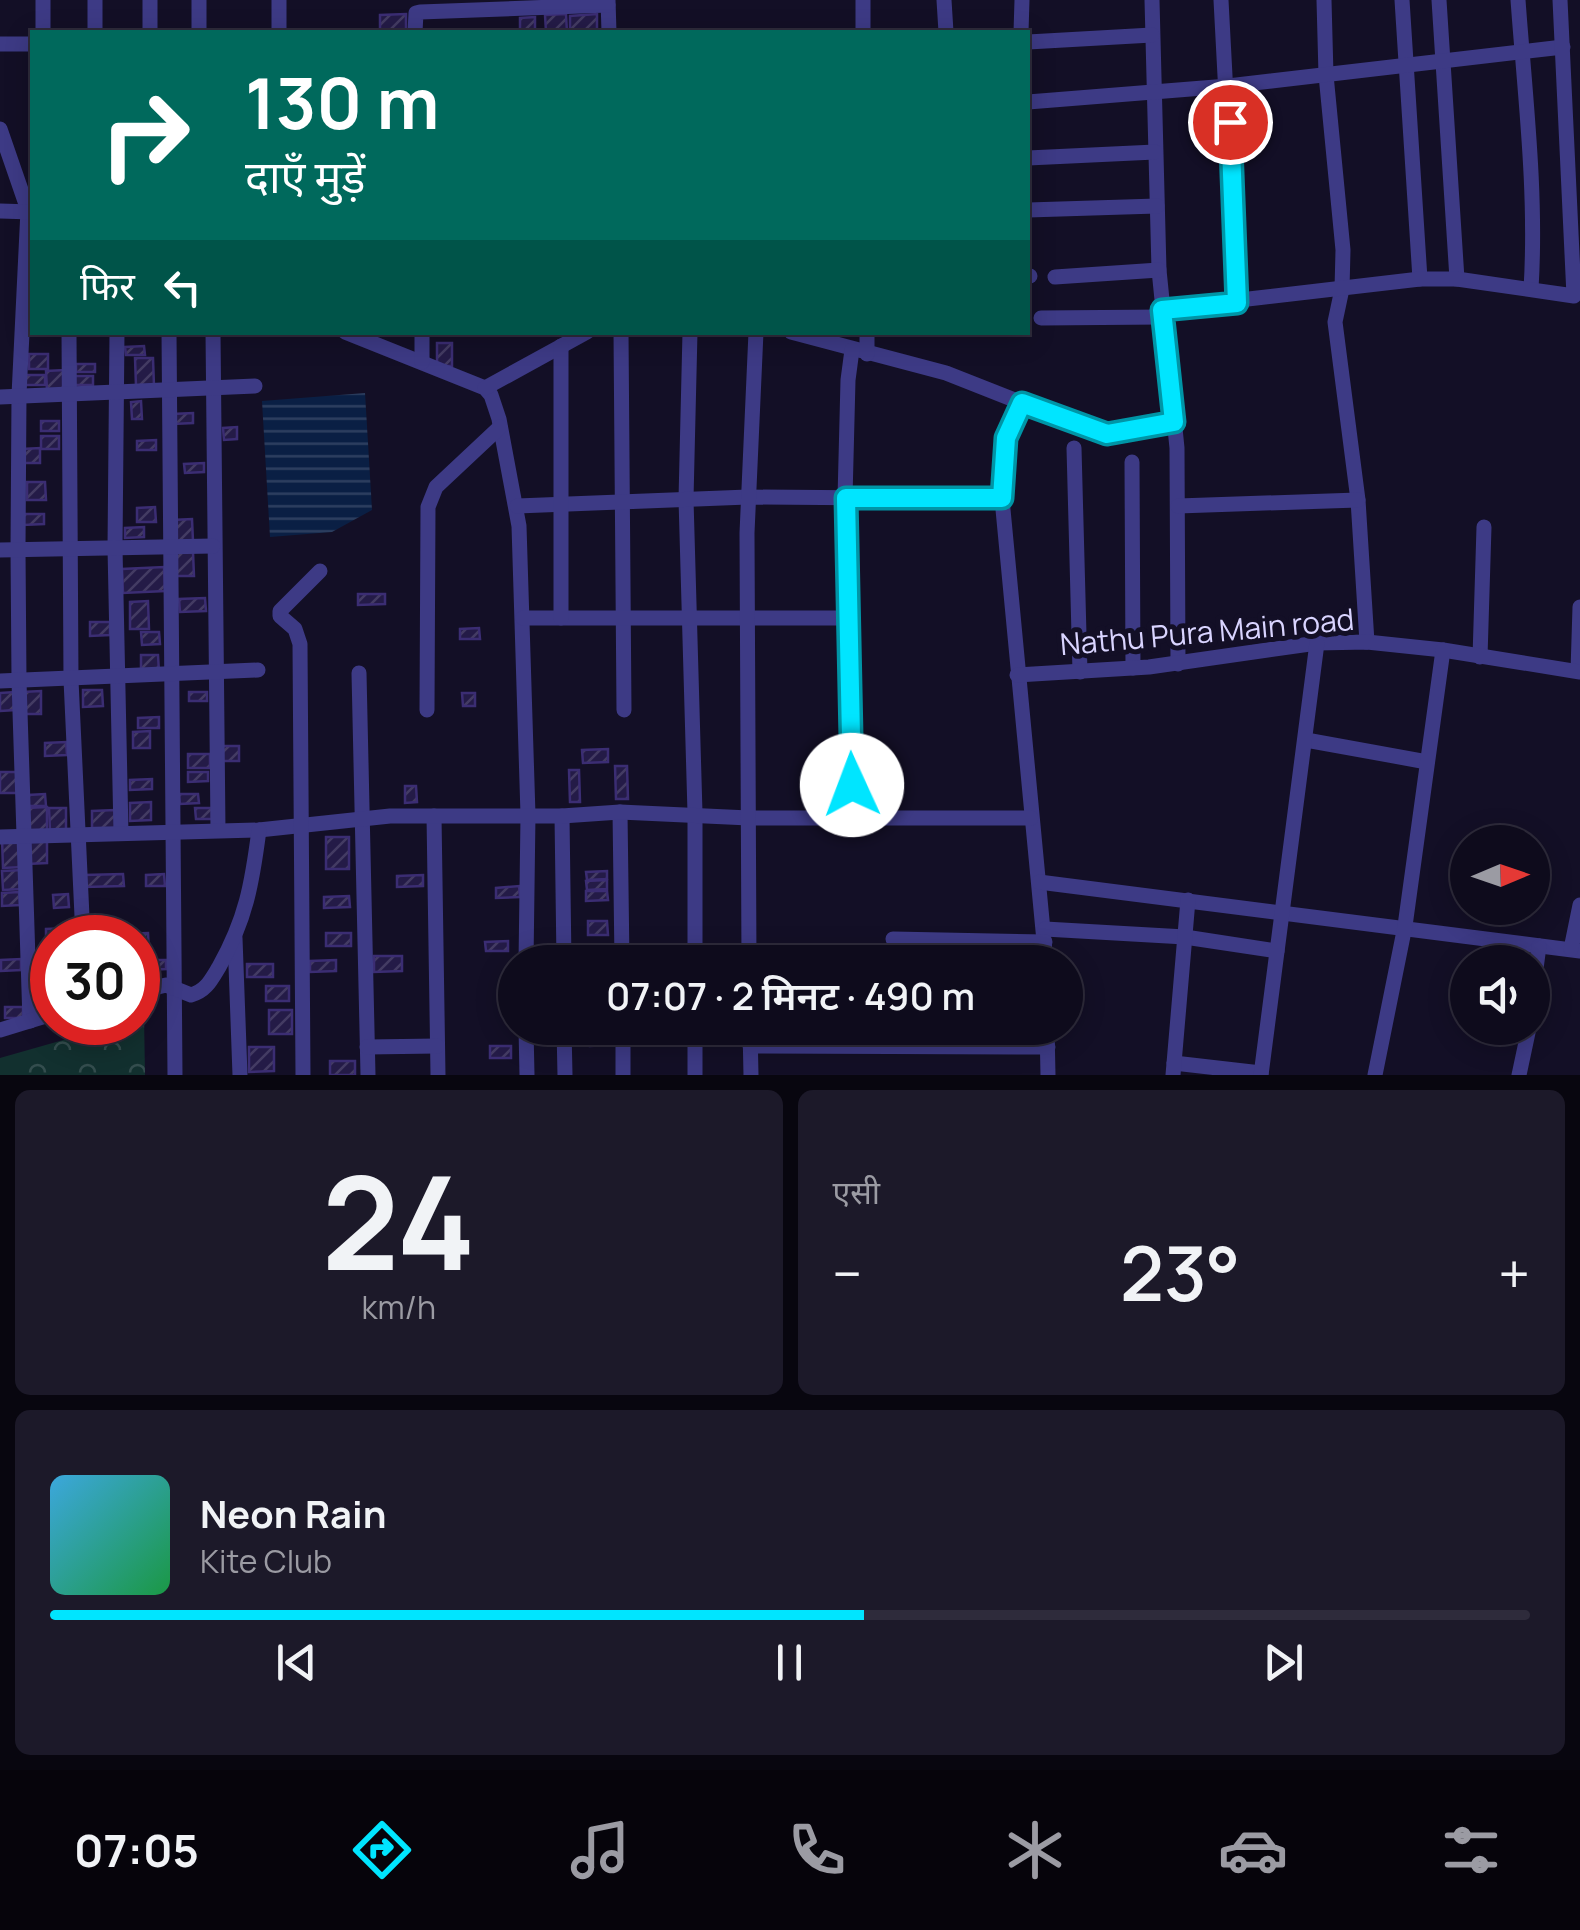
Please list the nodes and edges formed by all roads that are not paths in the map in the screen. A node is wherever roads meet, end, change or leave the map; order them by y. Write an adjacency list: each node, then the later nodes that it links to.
1 (43, 0): 18 (street)
2 (95, 0): 19 (street)
3 (150, 0): 20 (street)
4 (199, 0): 21 (street)
5 (279, 0): 22 (street)
6 (863, 0): 24 (street)
7 (944, 0): 25 (street)
8 (1022, 0): 26 (street)
9 (1152, 0): 27 (street)
10 (1222, 0): 36 (street)
11 (1324, 0): 35 (street)
12 (1402, 0): 34 (street)
13 (1439, 0): 33 (street)
14 (1518, 0): 32 (street)
15 (1560, 0): 31 (street)
16 (608, 3): 17 (street); 23 (street)
17 (416, 6)
18 (43, 30)
19 (95, 30)
20 (150, 30)
21 (199, 30)
22 (279, 30)
23 (609, 30)
24 (864, 30)
25 (946, 30)
26 (1021, 30)
27 (1152, 35): 28 (street); 37 (street)
28 (1030, 42)
29 (0, 44): 30 (street)
30 (30, 44)
31 (1563, 47): 32 (street); 51 (street)
32 (1522, 51): 33 (street); 51 (street)
33 (1442, 60): 34 (street); 48 (street)
34 (1404, 66): 35 (street); 49 (street)
35 (1326, 76): 36 (street); 50 (street)
36 (1228, 86): 37 (street); 52 (street)
37 (1154, 92): 38 (street); 40 (street)
38 (1030, 102)
39 (0, 129): 45 (street)
40 (1155, 152): 41 (street); 42 (street)
41 (1030, 158)
42 (1157, 206): 43 (street); 46 (street)
43 (1030, 210)
44 (0, 211): 45 (street)
45 (30, 211): 76 (street)
46 (1159, 270): 47 (street); 53 (street)
47 (1055, 276)
48 (1458, 279): 49 (street); 51 (street)
49 (1420, 280): 50 (street)
50 (1342, 289): 52 (street); 87 (street)
51 (1530, 289)
52 (1237, 303): 53 (street)
53 (1162, 314): 54 (street); 80 (street)
54 (1040, 318)
55 (69, 335): 75 (street)
56 (116, 335): 74 (street)
57 (169, 335): 72 (street)
58 (213, 335): 70 (street)
59 (422, 335): 69 (street)
60 (583, 335): 67 (street)
61 (690, 335): 86 (street)
62 (756, 335): 83 (street)
63 (800, 335): 68 (street)
64 (866, 335): 68 (street)
65 (367, 336): 69 (street)
66 (621, 336): 88 (street)
67 (562, 349): 73 (street); 89 (street)
68 (857, 353): 78 (street); 84 (street)
69 (422, 362): 73 (street)
70 (213, 386): 71 (street); 72 (street); 94 (street)
71 (255, 386)
72 (168, 389): 74 (street); 93 (street)
73 (488, 392): 79 (street)
74 (114, 393): 75 (street); 96 (street)
75 (70, 394): 76 (street); 95 (street)
76 (19, 395): 77 (street); 97 (street)
77 (0, 397)
78 (1018, 411): 80 (street); 85 (street)
79 (500, 423): 90 (street); 124 (street)
80 (1175, 425): 91 (street)
81 (1074, 448): 114 (street)
82 (1132, 462): 112 (street)
83 (748, 497): 84 (street); 86 (street); 101 (street)
84 (846, 498): 85 (street); 106 (street)
85 (1002, 498): 119 (street)
86 (686, 499): 88 (street); 105 (street)
87 (1358, 500): 91 (street); 107 (street)
88 (621, 502): 89 (street); 104 (street)
89 (562, 504): 90 (street); 103 (street)
90 (517, 506): 102 (street)
91 (1178, 506): 111 (street)
92 (1484, 527): 110 (street)
93 (169, 546): 94 (street); 96 (street); 118 (street)
94 (214, 546): 116 (street)
95 (70, 548): 96 (street); 97 (street); 121 (street)
96 (114, 548): 120 (street)
97 (18, 549): 98 (street); 123 (street)
98 (0, 550)
99 (320, 570): 137 (street)
100 (1580, 606): 115 (street)
101 (749, 616): 105 (street); 106 (street); 134 (street)
102 (522, 618): 103 (street); 130 (street)
103 (561, 618): 104 (street)
104 (623, 618): 105 (street); 125 (street)
105 (690, 618): 129 (street)
106 (847, 618): 135 (street)
107 (1367, 642): 108 (street, Nathu Pura Main road); 109 (street, Nathu Pura Main road)
108 (1318, 643): 111 (street, Nathu Pura Main road); 126 (street)
109 (1444, 650): 110 (street, Nathu Pura Main road); 127 (street)
110 (1480, 657): 115 (street, Nathu Pura Main road)
111 (1178, 664): 112 (street, Nathu Pura Main road)
112 (1134, 668): 114 (street, Nathu Pura Main road)
113 (258, 670): 116 (street)
114 (1080, 672): 119 (street, Nathu Pura Main road)
115 (1579, 672)
116 (216, 673): 118 (street); 138 (street)
117 (359, 673): 133 (street)
118 (172, 675): 120 (street); 140 (street)
119 (1017, 675): 136 (street)
120 (118, 678): 121 (street); 141 (street)
121 (71, 680): 123 (street); 142 (street)
122 (0, 681): 123 (street)
123 (19, 681): 144 (street)
124 (426, 710)
125 (624, 710)
126 (1306, 740): 127 (street); 148 (street)
127 (1426, 762): 150 (street)
128 (620, 812): 129 (street); 132 (street); 157 (street)
129 (695, 814): 134 (street); 158 (street)
130 (528, 815): 131 (street); 132 (street); 155 (street)
131 (434, 816): 133 (street); 174 (street)
132 (562, 816): 156 (street)
133 (362, 818): 137 (street); 176 (street)
134 (748, 818): 135 (street); 159 (street)
135 (853, 818): 136 (street)
136 (1031, 818): 145 (street)
137 (302, 823): 139 (street); 182 (street)
138 (218, 830): 139 (street); 140 (street)
139 (250, 830): 152 (street)
140 (174, 831): 141 (street); 166 (street)
141 (121, 833): 142 (street)
142 (78, 834): 144 (street); 149 (street)
143 (0, 837): 144 (street)
144 (24, 837): 167 (street)
145 (1039, 882): 146 (street); 151 (street)
146 (1188, 900): 148 (street); 153 (street)
147 (1580, 906): 163 (street)
148 (1282, 913): 150 (street); 164 (street)
149 (82, 915)
150 (1405, 926): 161 (street); 191 (street)
151 (1045, 936): 153 (street); 154 (street); 160 (street)
152 (235, 938): 166 (street); 181 (street)
153 (1185, 938): 164 (street); 178 (street)
154 (893, 939)
155 (526, 945)
156 (564, 945)
157 (622, 945)
158 (695, 945)
159 (749, 945)
160 (1045, 945)
161 (1533, 945)
162 (1550, 947): 163 (street)
163 (1576, 950)
164 (1277, 951): 179 (street)
165 (160, 986): 166 (street)
166 (180, 991): 180 (street)
167 (30, 1022): 168 (street)
168 (0, 1030)
169 (526, 1045): 185 (street)
170 (564, 1045): 186 (street)
171 (622, 1045): 187 (street)
172 (696, 1045): 188 (street)
173 (1524, 1045): 192 (street)
174 (437, 1046): 176 (street); 184 (street)
175 (750, 1046): 177 (street); 189 (street)
176 (367, 1047): 183 (street)
177 (1048, 1047): 190 (street)
178 (1174, 1069): 179 (street)
179 (1261, 1074)
180 (175, 1075)
181 (240, 1075)
182 (303, 1075)
183 (368, 1075)
184 (438, 1075)
185 (527, 1075)
186 (565, 1075)
187 (623, 1075)
188 (696, 1075)
189 (751, 1075)
190 (1048, 1075)
191 (1375, 1075)
192 (1518, 1075)

